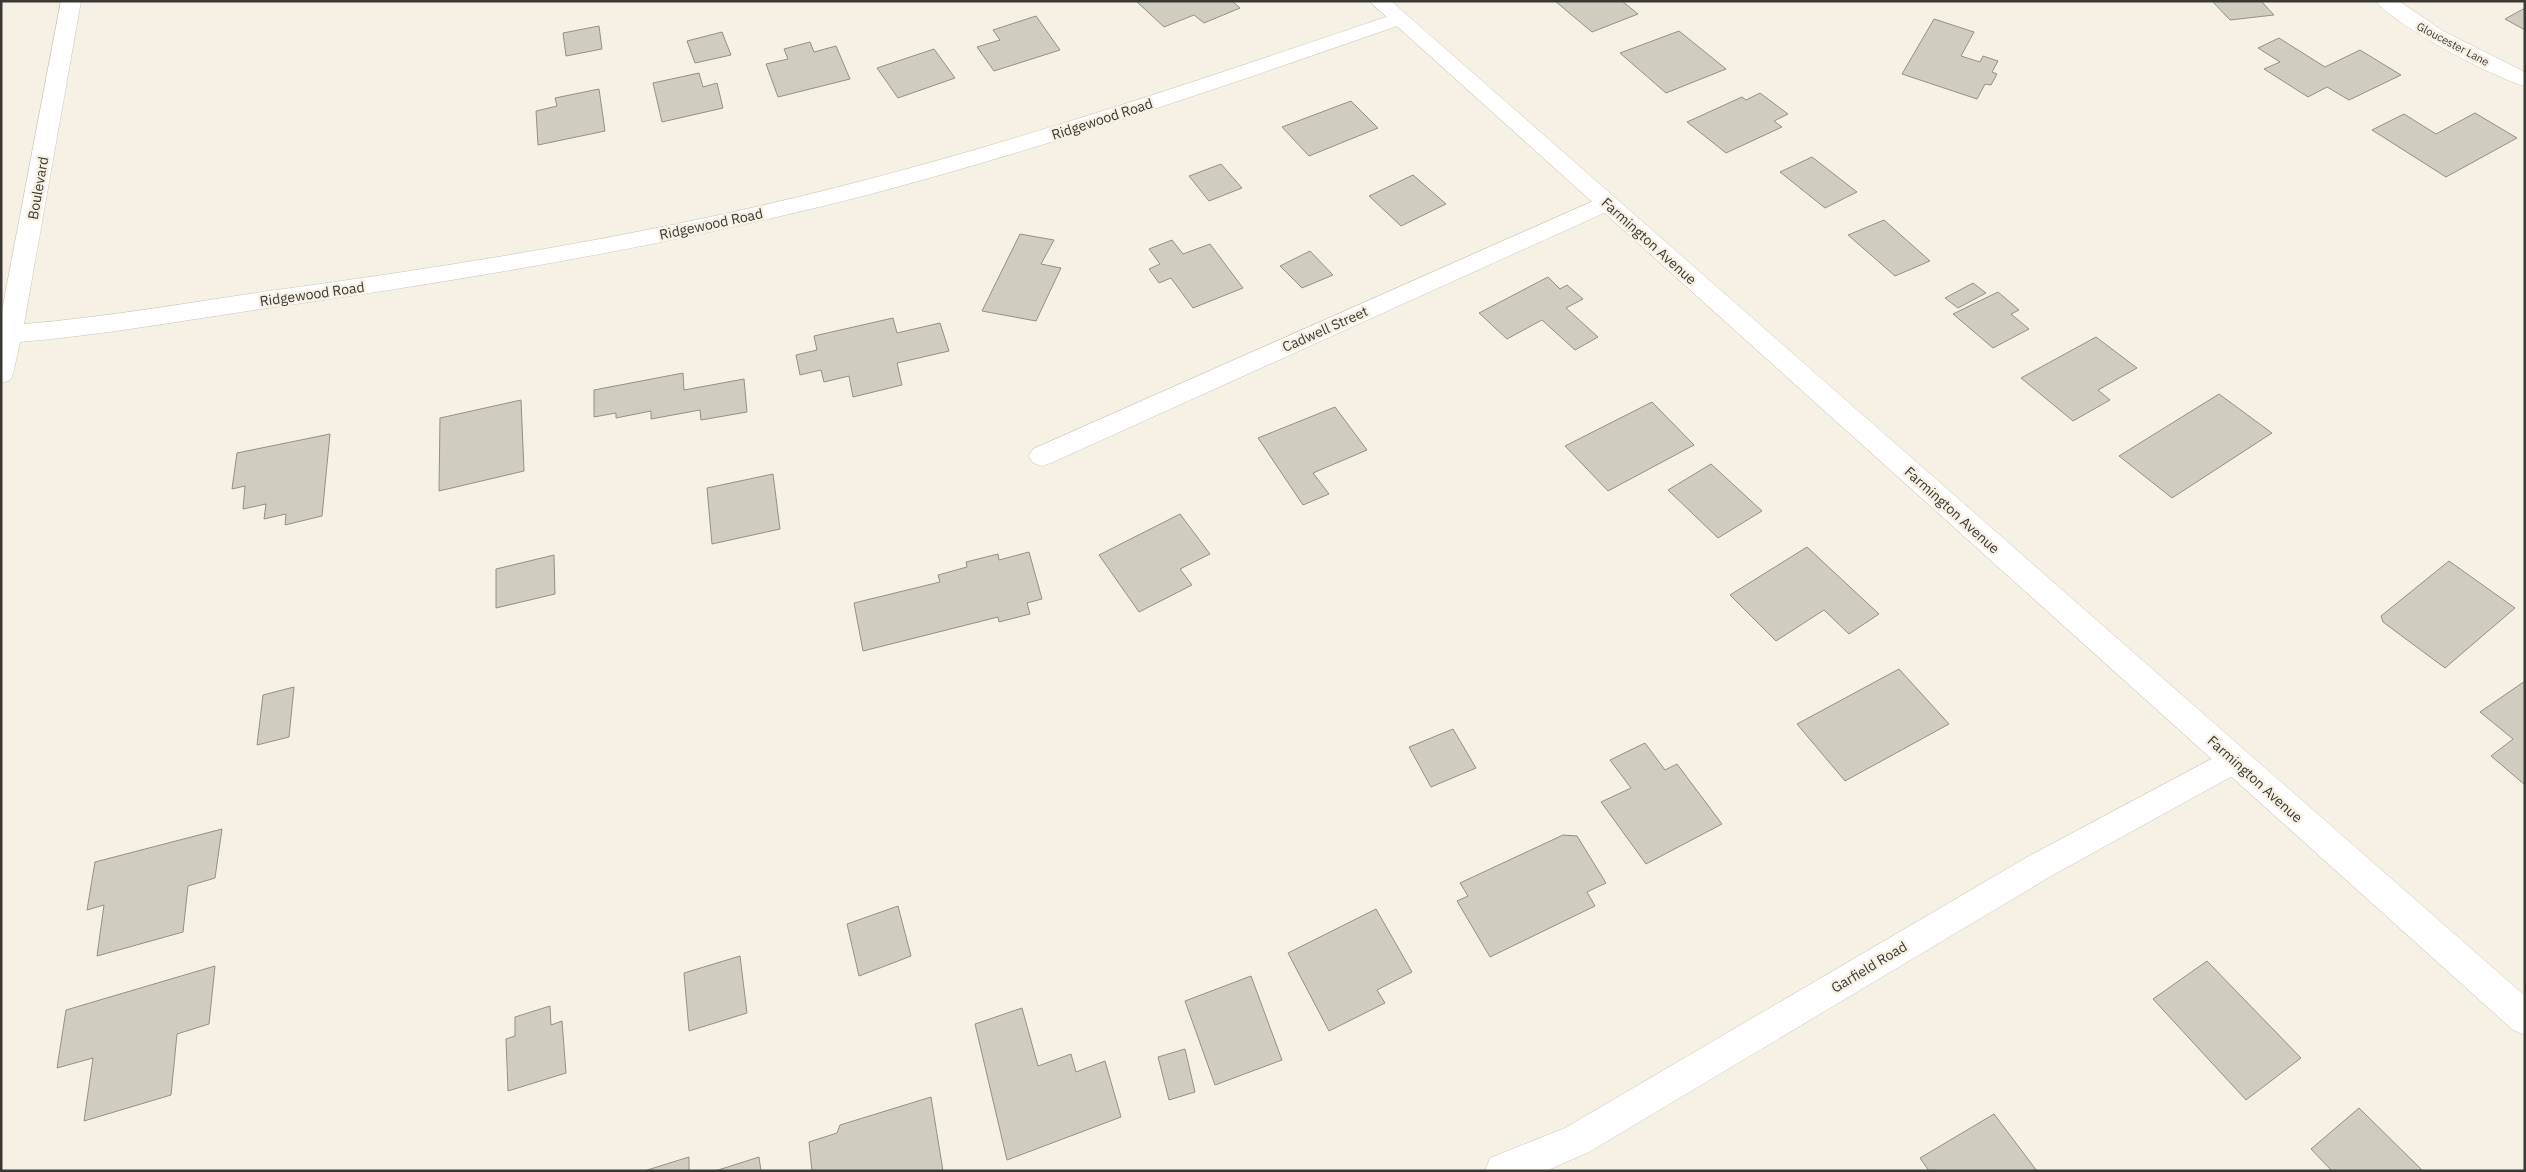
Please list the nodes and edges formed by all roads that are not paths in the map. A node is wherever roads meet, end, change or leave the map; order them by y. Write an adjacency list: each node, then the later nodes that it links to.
1 (71, 1): 7 (main road, Boulevard)
2 (1379, 1): 4 (main road, Farmington Avenue)
3 (2386, 1): 5 (main road, Gloucester Lane)
4 (1399, 19): 6 (main road, Farmington Avenue); 7 (main road, Ridgewood Road)
5 (2525, 80)
6 (1607, 203): 9 (main road, Cadwell Street); 10 (main road, Farmington Avenue)
7 (5, 335): 8 (main road, Boulevard)
8 (1, 374)
9 (1042, 456)
10 (2234, 760): 11 (main road, Farmington Avenue); 12 (main road, Garfield Road)
11 (2525, 1018)
12 (1503, 1171)

